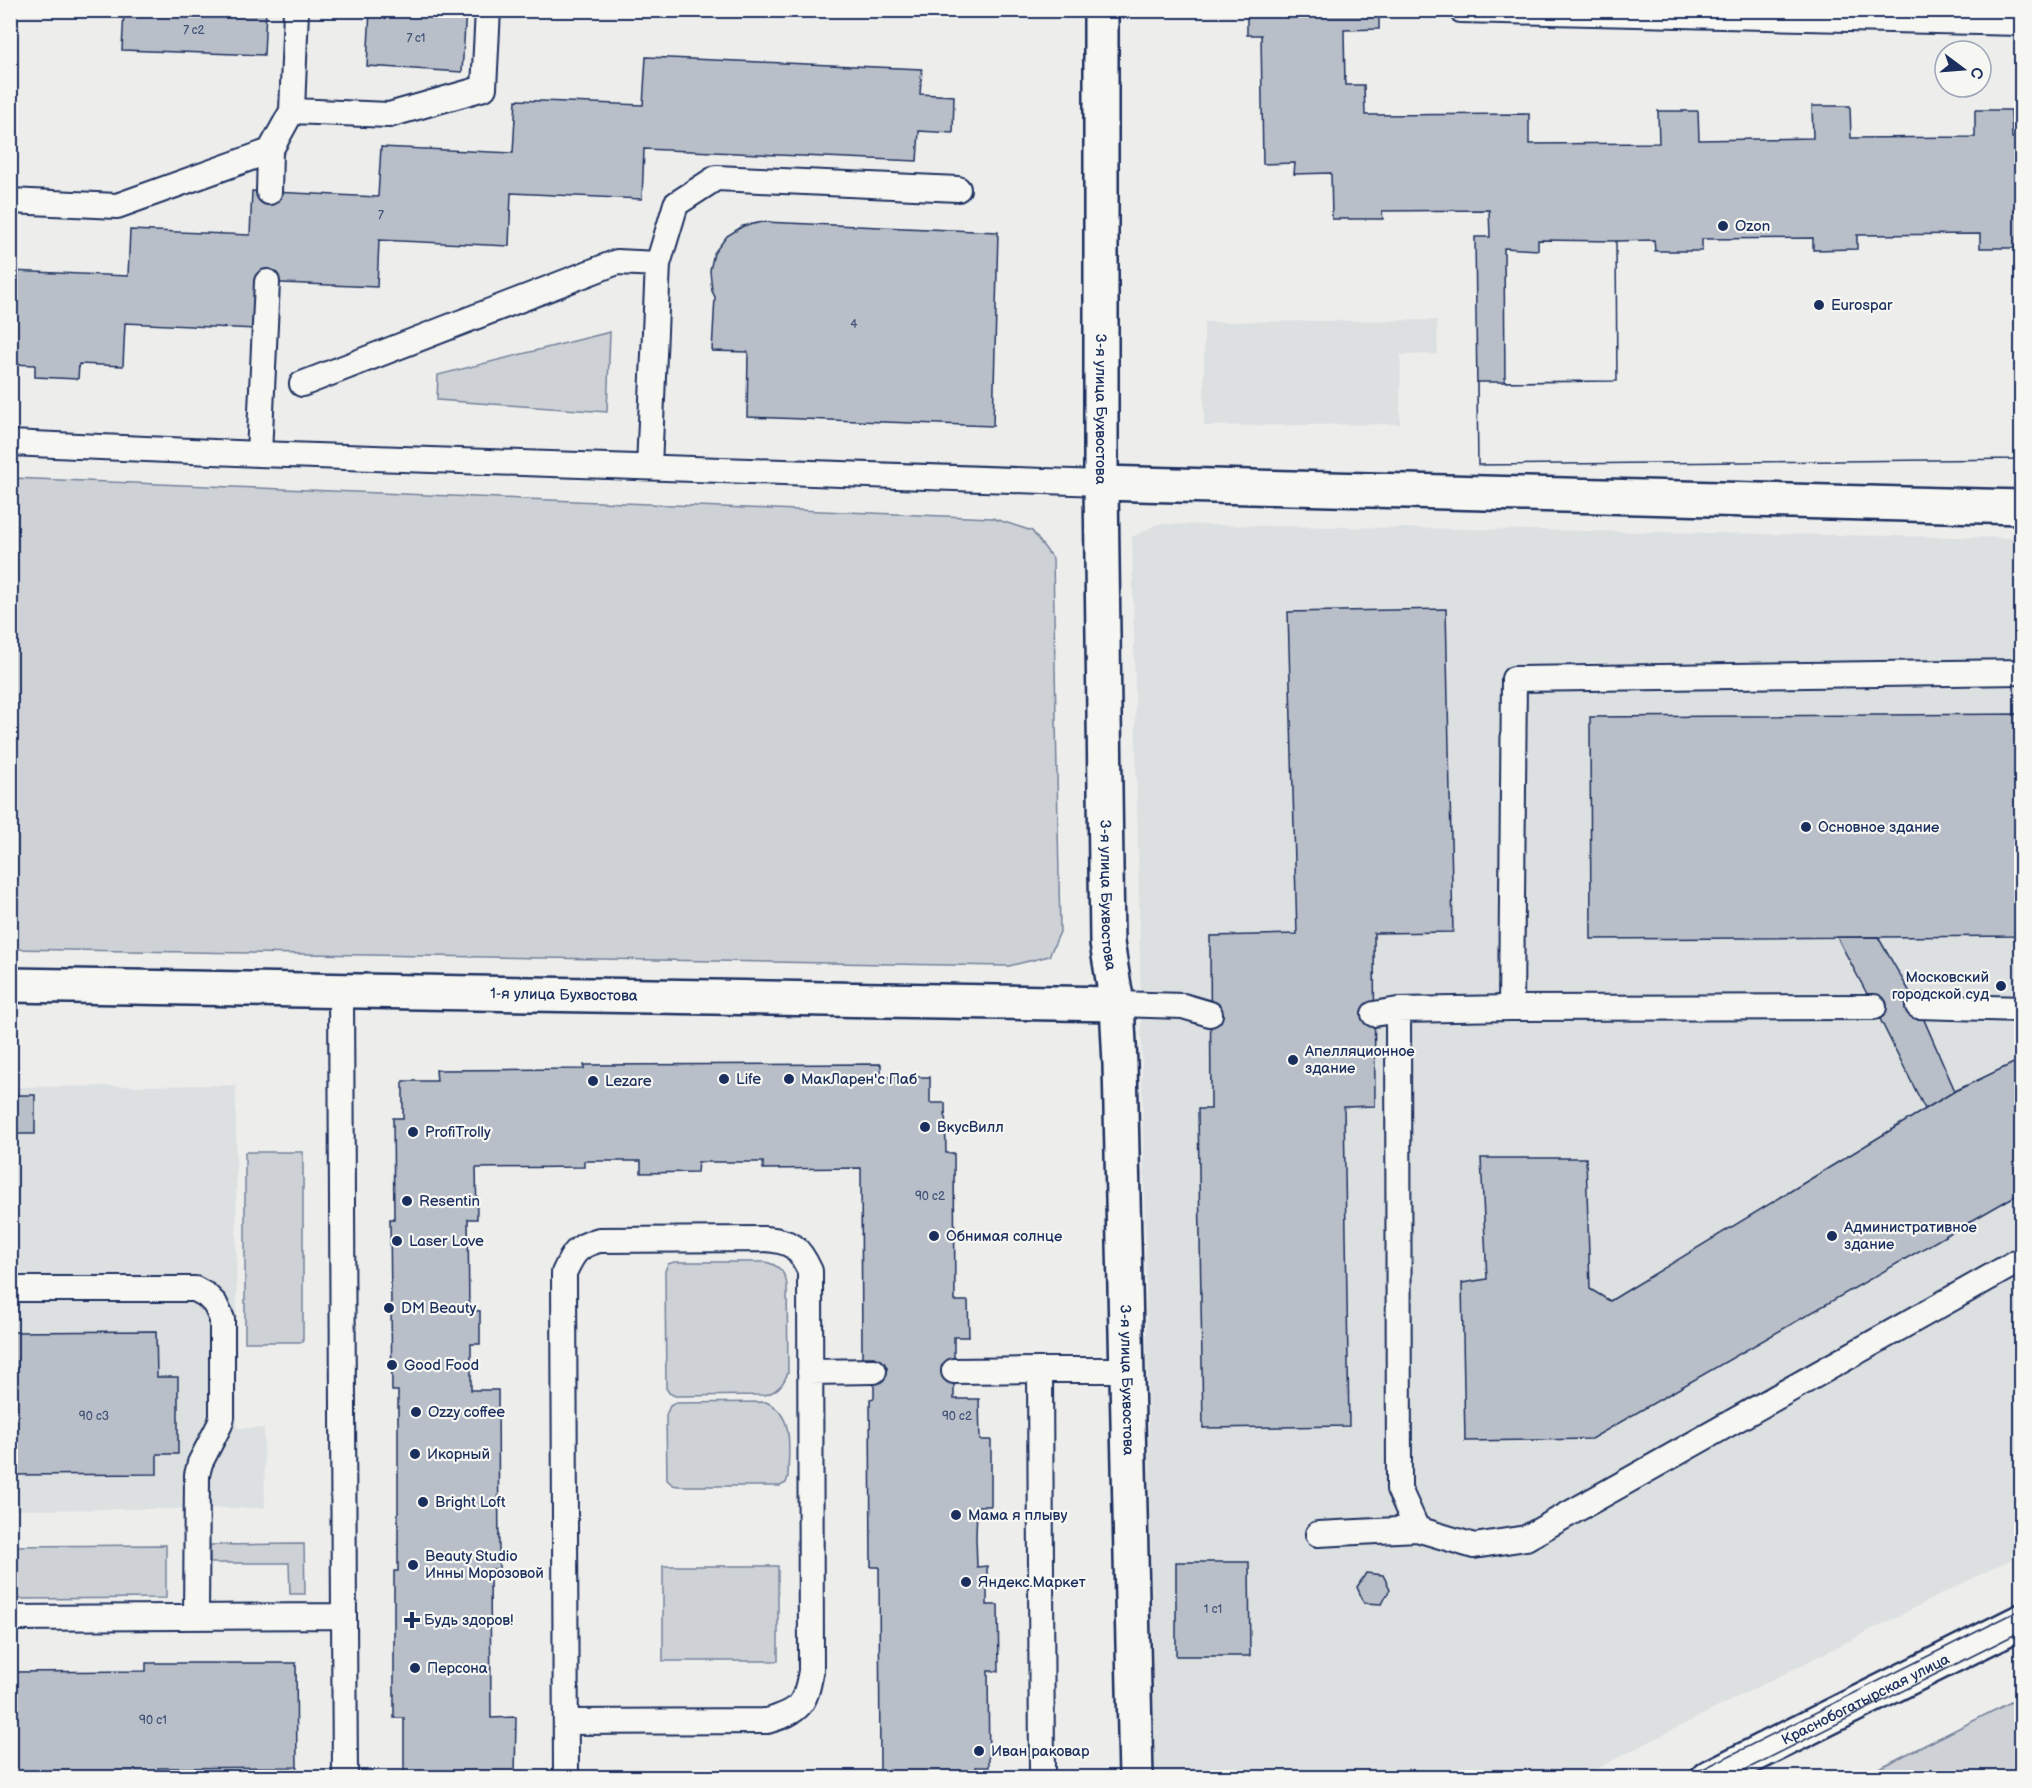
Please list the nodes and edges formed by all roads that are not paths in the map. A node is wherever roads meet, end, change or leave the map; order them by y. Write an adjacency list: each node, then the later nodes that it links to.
1 (296, 10): 6 (lane)
2 (488, 10): 6 (lane)
3 (1101, 10): 17 (street, 3-я улица Бухвостова)
4 (1461, 10): 5 (lane)
5 (2022, 23)
6 (292, 111): 7 (lane)
7 (270, 151): 9 (lane); 10 (lane)
8 (958, 189): 11 (lane)
9 (269, 192)
10 (10, 201)
11 (658, 264): 13 (lane); 16 (lane)
12 (267, 282): 15 (lane)
13 (302, 384)
14 (10, 443): 15 (lane)
15 (259, 454): 16 (lane)
16 (649, 467): 17 (lane)
17 (1101, 483): 18 (street); 22 (street, 3-я улица Бухвостова)
18 (2022, 507)
19 (2022, 672): 25 (lane)
20 (10, 985): 21 (street, 1-я улица Бухвостова)
21 (341, 991): 22 (street, 1-я улица Бухвостова); 39 (lane)
22 (1117, 1004): 28 (lane); 33 (street, 3-я улица Бухвостова)
23 (1918, 1006): 27 (lane)
24 (1874, 1007): 25 (lane)
25 (1511, 1008): 26 (lane)
26 (1398, 1010): 29 (lane); 37 (lane)
27 (2022, 1010)
28 (1210, 1014)
29 (1374, 1014)
30 (2022, 1259): 37 (lane)
31 (10, 1289): 40 (lane)
32 (1040, 1370): 33 (lane); 35 (lane); 46 (lane)
33 (1127, 1370): 47 (street, 3-я улица Бухвостова)
34 (874, 1371): 36 (lane)
35 (954, 1371)
36 (810, 1372): 43 (lane); 43 (lane)
37 (1417, 1529): 38 (lane)
38 (1318, 1534)
39 (344, 1616): 40 (lane); 44 (lane)
40 (196, 1617): 41 (lane)
41 (10, 1618)
42 (2022, 1621): 48 (street, Краснобогатырская улица)
43 (566, 1722): 45 (lane)
44 (345, 1778)
45 (566, 1778)
46 (1042, 1778)
47 (1136, 1778)
48 (1708, 1778)

